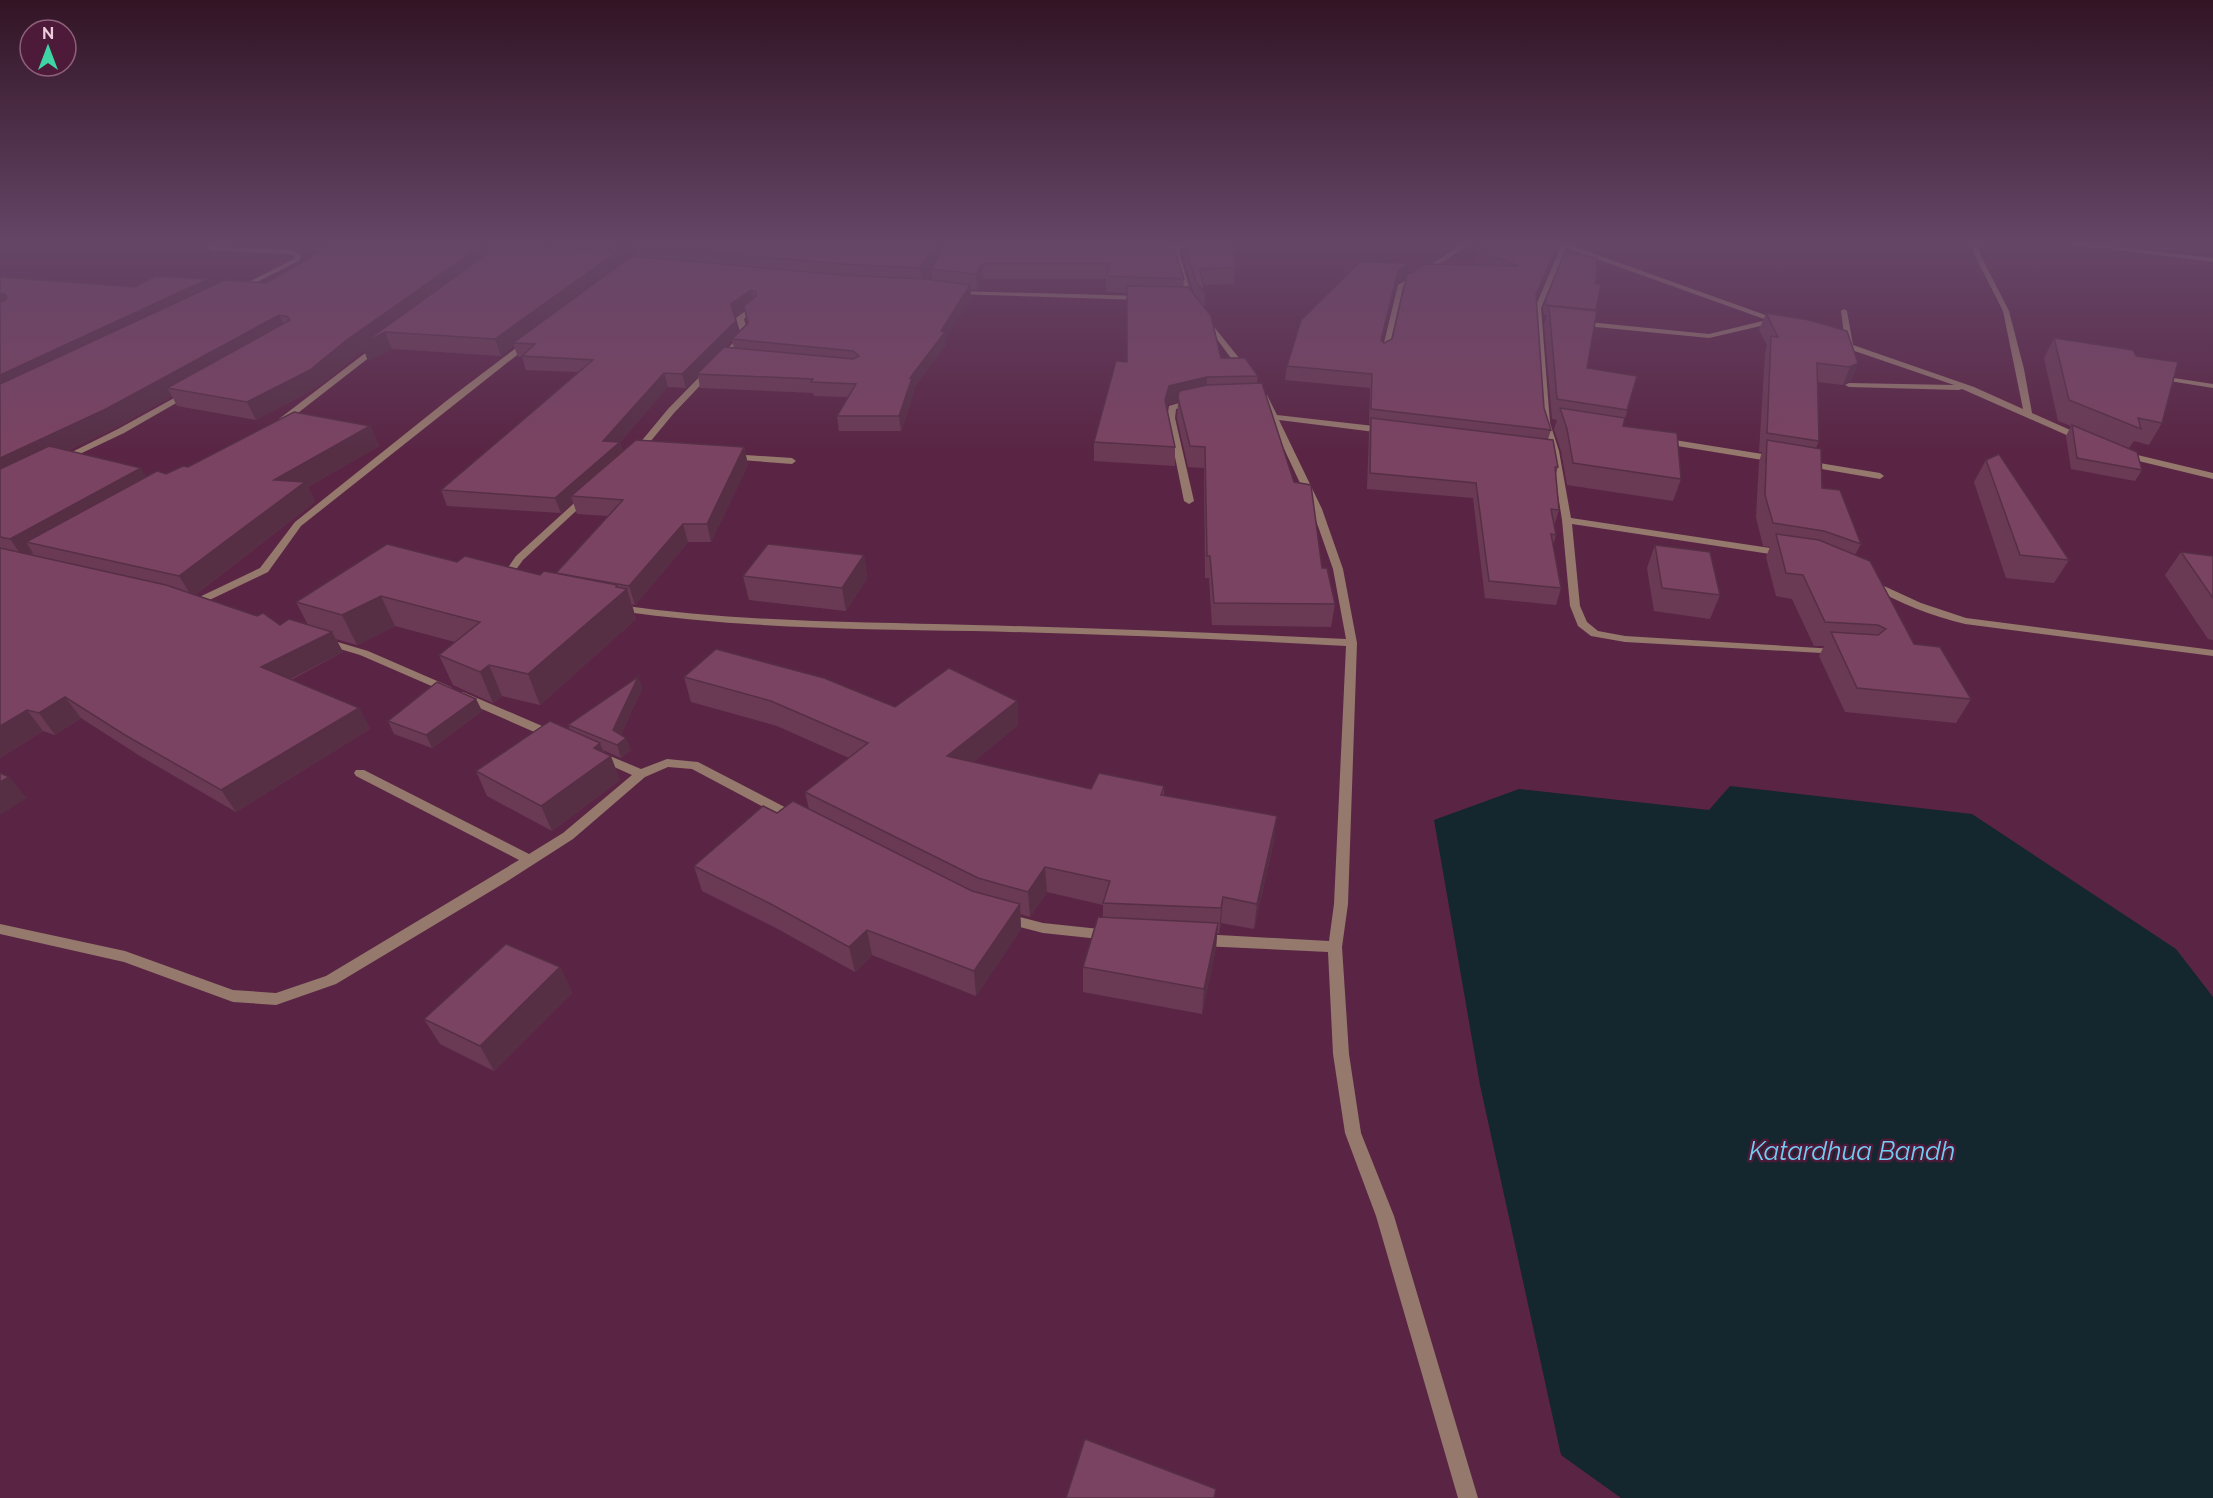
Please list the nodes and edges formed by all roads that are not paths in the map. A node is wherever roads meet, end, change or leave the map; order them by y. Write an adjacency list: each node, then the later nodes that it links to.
1 (746, 313): 18 (street)
2 (1195, 313): 27 (street)
3 (1394, 313): 17 (street)
4 (1539, 313): 8 (street)
5 (1754, 313): 10 (street)
6 (1844, 313): 16 (street)
7 (2006, 313): 26 (street)
8 (1538, 319): 9 (street); 28 (street)
9 (1550, 320)
10 (1774, 320): 11 (street); 12 (street)
11 (1573, 323)
12 (1783, 323)
13 (388, 339): 30 (street)
14 (1830, 339): 16 (street)
15 (531, 341): 54 (street)
16 (1849, 346): 24 (street)
17 (1384, 353)
18 (725, 356): 19 (street); 37 (street)
19 (737, 357)
20 (2148, 375): 22 (street)
21 (1849, 385): 24 (street)
22 (2213, 386)
23 (201, 387): 44 (street)
24 (1971, 389): 26 (street)
25 (1204, 399): 48 (street)
26 (2028, 414): 33 (street)
27 (1274, 417): 31 (street); 56 (street)
28 (1546, 423): 29 (street); 36 (street)
29 (1557, 424)
30 (275, 425)
31 (1391, 431)
32 (1649, 439): 42 (street)
33 (2094, 443)
34 (1543, 449): 36 (street)
35 (2113, 450): 46 (street)
36 (1555, 451): 49 (street)
37 (638, 452): 38 (street); 40 (street)
38 (650, 452)
39 (721, 457): 41 (street)
40 (629, 459)
41 (792, 461)
42 (1788, 461)
43 (1799, 463): 45 (street)
44 (51, 465)
45 (1880, 476)
46 (2213, 476)
47 (595, 489): 52 (street)
48 (1189, 501)
49 (1567, 520): 50 (street); 57 (street)
50 (1799, 556)
51 (1866, 579): 58 (street)
52 (522, 588)
53 (610, 606): 56 (street)
54 (217, 610)
55 (308, 636): 59 (street)
56 (1352, 643): 69 (street)
57 (1843, 653)
58 (2213, 653)
59 (566, 741)
60 (588, 750): 62 (street)
61 (360, 773): 64 (street)
62 (641, 774): 63 (street); 64 (street)
63 (806, 824)
64 (530, 860): 66 (street)
65 (987, 912): 67 (street)
66 (0, 928)
67 (1120, 936)
68 (1192, 939): 69 (street)
69 (1335, 947): 70 (street)
70 (1468, 1498)

